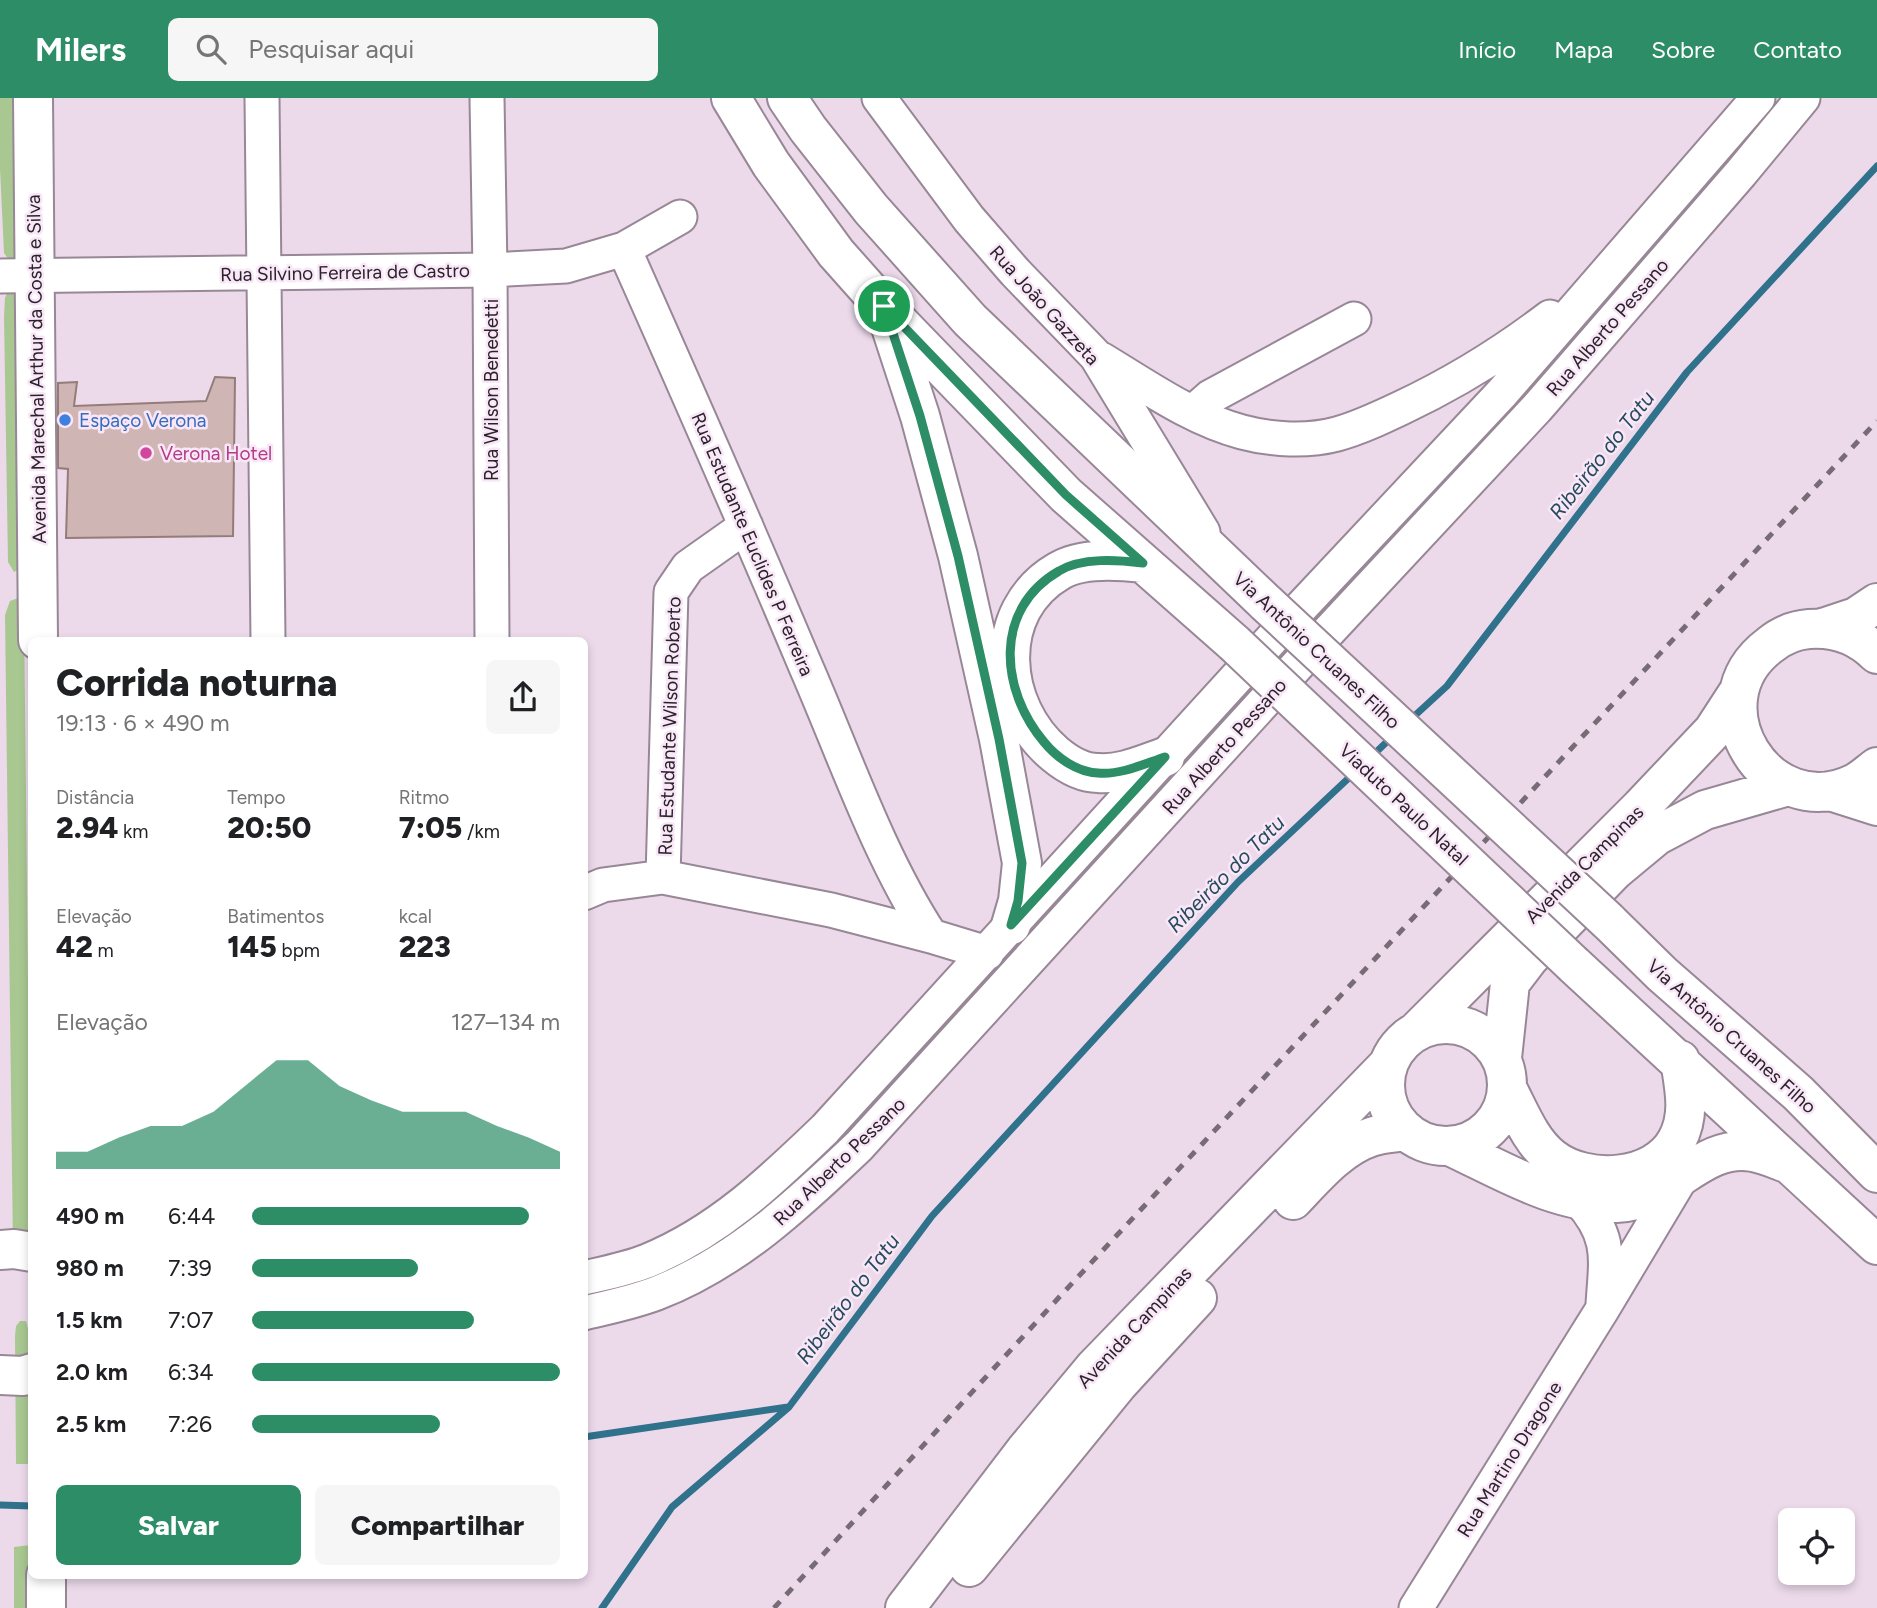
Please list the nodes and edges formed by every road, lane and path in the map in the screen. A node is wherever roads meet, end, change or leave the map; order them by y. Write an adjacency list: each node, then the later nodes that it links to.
1 (33, 98): 13 (main road, Avenida Marechal Arthur da Costa e Silva)
2 (262, 98): 12 (street)
3 (487, 98): 11 (street, Rua Wilson Benedetti)
4 (731, 98): 15 (main road)
5 (787, 98): 20 (main road, Via Antônio Cruanes Filho)
6 (879, 98): 17 (street, Rua João Gazzeta)
7 (1758, 98): 14 (street, Rua Alberto Pessano)
8 (1803, 98): 55 (street, Rua Alberto Pessano)
9 (680, 217): 10 (street, Rua Silvino Ferreira de Castro)
10 (624, 249): 11 (street, Rua Silvino Ferreira de Castro); 19 (street, Rua Estudante Euclides P Ferreira)
11 (490, 270): 12 (street, Rua Silvino Ferreira de Castro); 26 (street, Rua Wilson Benedetti)
12 (266, 273): 13 (street, Rua Silvino Ferreira de Castro); 25 (street)
13 (18, 276): 24 (main road, Avenida Marechal Arthur da Costa e Silva)
14 (1602, 276): 18 (street); 29 (street, Rua Alberto Pessano)
15 (884, 306): 21 (main road); 39 (main road)
16 (1354, 319): 18 (street)
17 (1096, 356): 18 (street); 20 (street, Rua João Gazzeta)
18 (1193, 412)
19 (746, 526): 34 (street, Rua Estudante Euclides P Ferreira); 35 (street, Rua Estudante Wilson Roberto)
20 (1218, 558): 47 (main road, Via Antônio Cruanes Filho, bridge)
21 (1143, 563): 29 (main road); 41 (main road, Viaduto Paulo Natal, bridge)
22 (1877, 603): 23 (main road, Avenida Campinas)
23 (1823, 628): 27 (main road); 28 (main road, Avenida Campinas)
24 (38, 637)
25 (268, 637)
26 (492, 637)
27 (1877, 654)
28 (1739, 691): 31 (main road); 40 (main road, Avenida Campinas)
29 (1165, 757): 39 (street, Rua Alberto Pessano)
30 (1877, 767): 32 (main road)
31 (1788, 786): 32 (main road); 43 (main road, Avenida Campinas)
32 (1830, 791): 33 (main road)
33 (1877, 806)
34 (880, 840): 37 (street, Rua Estudante Euclides P Ferreira); 38 (street, Rua Estudante Euclides P Ferreira)
35 (663, 877): 36 (street); 37 (street)
36 (588, 891)
37 (873, 921): 38 (street)
38 (931, 936): 39 (street)
39 (999, 939): 53 (street, Rua Alberto Pessano)
40 (1419, 1029): 42 (main road); 43 (main road)
41 (1680, 1060): 43 (main road); 46 (main road)
42 (1387, 1067): 44 (main road); 56 (main road, Avenida Campinas)
43 (1505, 1074): 45 (main road)
44 (1405, 1131): 45 (main road); 56 (main road, Avenida Campinas)
45 (1452, 1147): 49 (main road, Rua Martino Dragone)
46 (1791, 1164): 48 (main road, Rua Martino Dragone); 50 (main road)
47 (1877, 1173)
48 (1681, 1178): 49 (main road, Rua Martino Dragone); 54 (street, Rua Martino Dragone)
49 (1579, 1200): 54 (street, Rua Martino Dragone)
50 (1877, 1245)
51 (0, 1250): 52 (main road)
52 (28, 1251)
53 (588, 1277)
54 (1602, 1310): 63 (street, Rua Martino Dragone)
55 (588, 1311)
56 (1158, 1319): 61 (main road, Avenida Campinas); 62 (main road, Avenida Campinas)
57 (28, 1374): 58 (main road)
58 (0, 1375)
59 (46, 1579): 60 (main road)
60 (46, 1608)
61 (905, 1608)
62 (939, 1608)
63 (1416, 1608)

